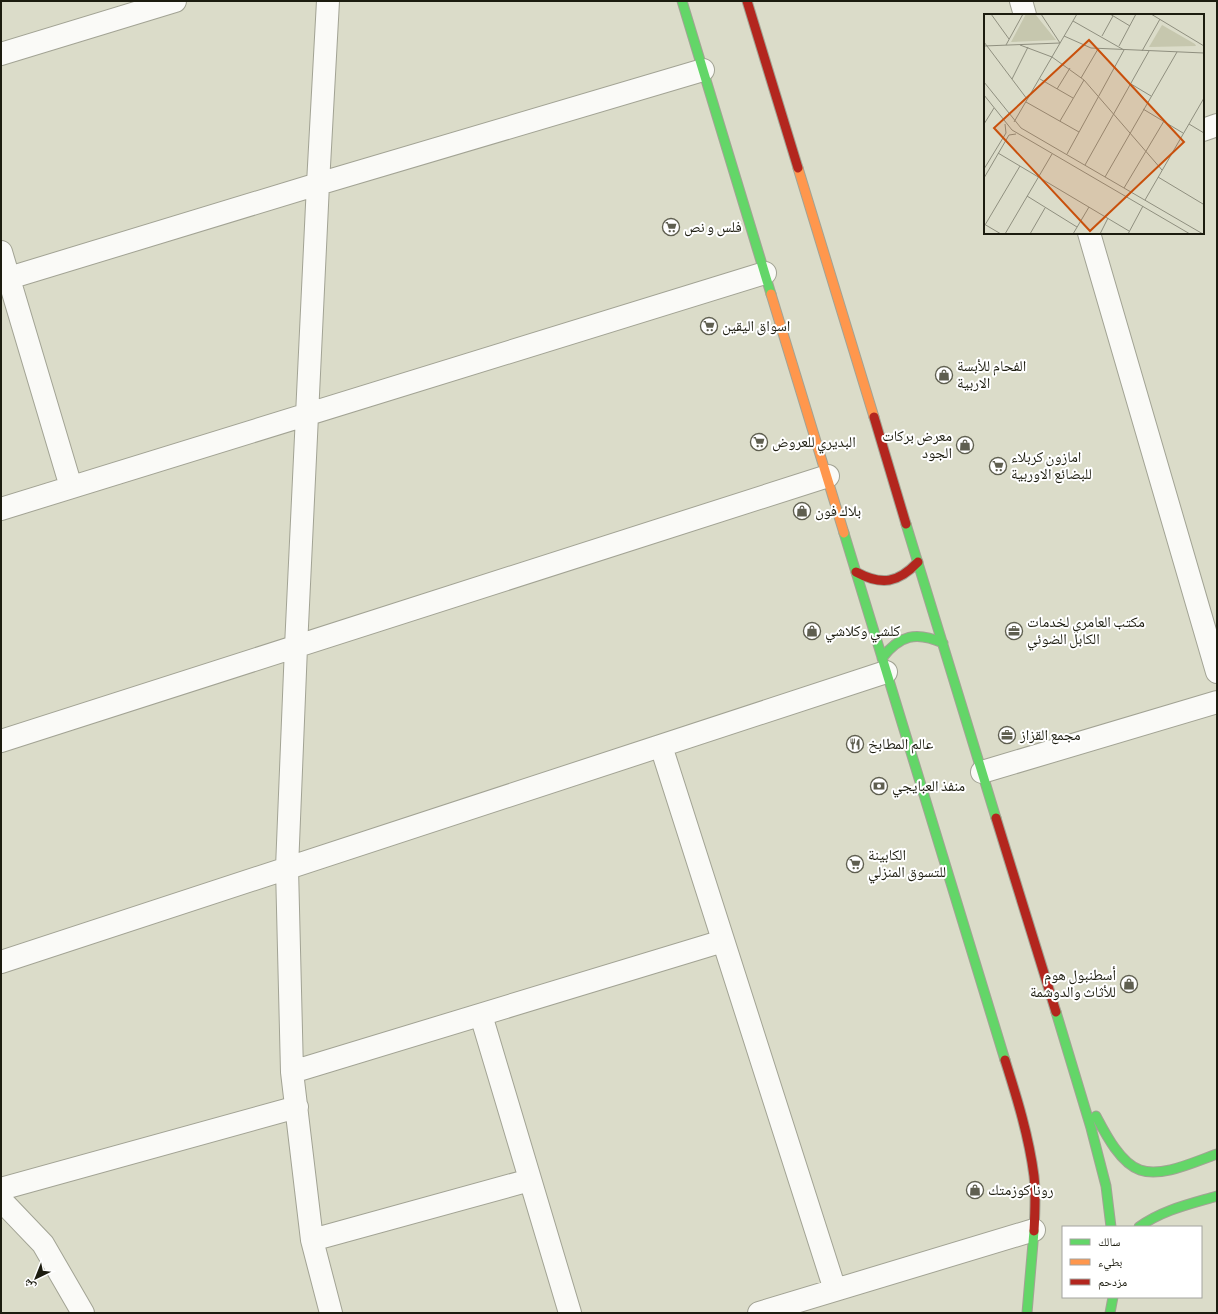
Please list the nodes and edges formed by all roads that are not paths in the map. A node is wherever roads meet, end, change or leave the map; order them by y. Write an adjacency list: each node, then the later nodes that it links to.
1 (175, 1): 7 (street)
2 (328, 1): 11 (street)
3 (682, 1): 8 (main road)
4 (747, 1): 20 (main road)
5 (1021, 1): 6 (street)
6 (1025, 14)
7 (1, 54)
8 (703, 70): 11 (street); 14 (main road)
9 (1217, 125): 10 (street)
10 (1204, 130)
11 (318, 184): 15 (street); 16 (street)
12 (1089, 234): 25 (street)
13 (1, 252): 15 (street)
14 (765, 274): 16 (street); 17 (main road)
15 (9, 278): 18 (street)
16 (307, 414): 18 (street); 23 (street)
17 (828, 476): 21 (main road); 23 (street)
18 (71, 487): 19 (street)
19 (1, 509)
20 (918, 562): 21 (main road); 22 (main road)
21 (856, 572): 24 (main road)
22 (943, 643): 24 (main road); 29 (main road)
23 (296, 647): 27 (street); 30 (street)
24 (884, 665): 28 (street); 44 (main road)
25 (1217, 672)
26 (1217, 702): 29 (street)
27 (1, 742)
28 (661, 746): 30 (street); 31 (street)
29 (982, 772): 35 (main road)
30 (287, 868): 32 (street); 34 (street)
31 (723, 941): 33 (street); 46 (street)
32 (1, 962)
33 (481, 1015): 34 (street); 38 (street)
34 (292, 1072): 36 (street)
35 (1076, 1079): 37 (main road); 42 (main road)
36 (297, 1107): 39 (street); 45 (street)
37 (1217, 1154)
38 (530, 1180): 45 (street); 51 (street)
39 (1, 1190)
40 (1217, 1196): 43 (main road)
41 (1, 1200): 49 (street)
42 (1111, 1226)
43 (1140, 1226)
44 (1034, 1230): 46 (street); 53 (main road)
45 (312, 1240): 50 (street)
46 (835, 1290): 48 (street)
47 (1113, 1298): 54 (main road)
48 (803, 1306): 52 (street)
49 (83, 1313)
50 (331, 1313)
51 (570, 1313)
52 (759, 1313)
53 (1028, 1313)
54 (1110, 1313)

